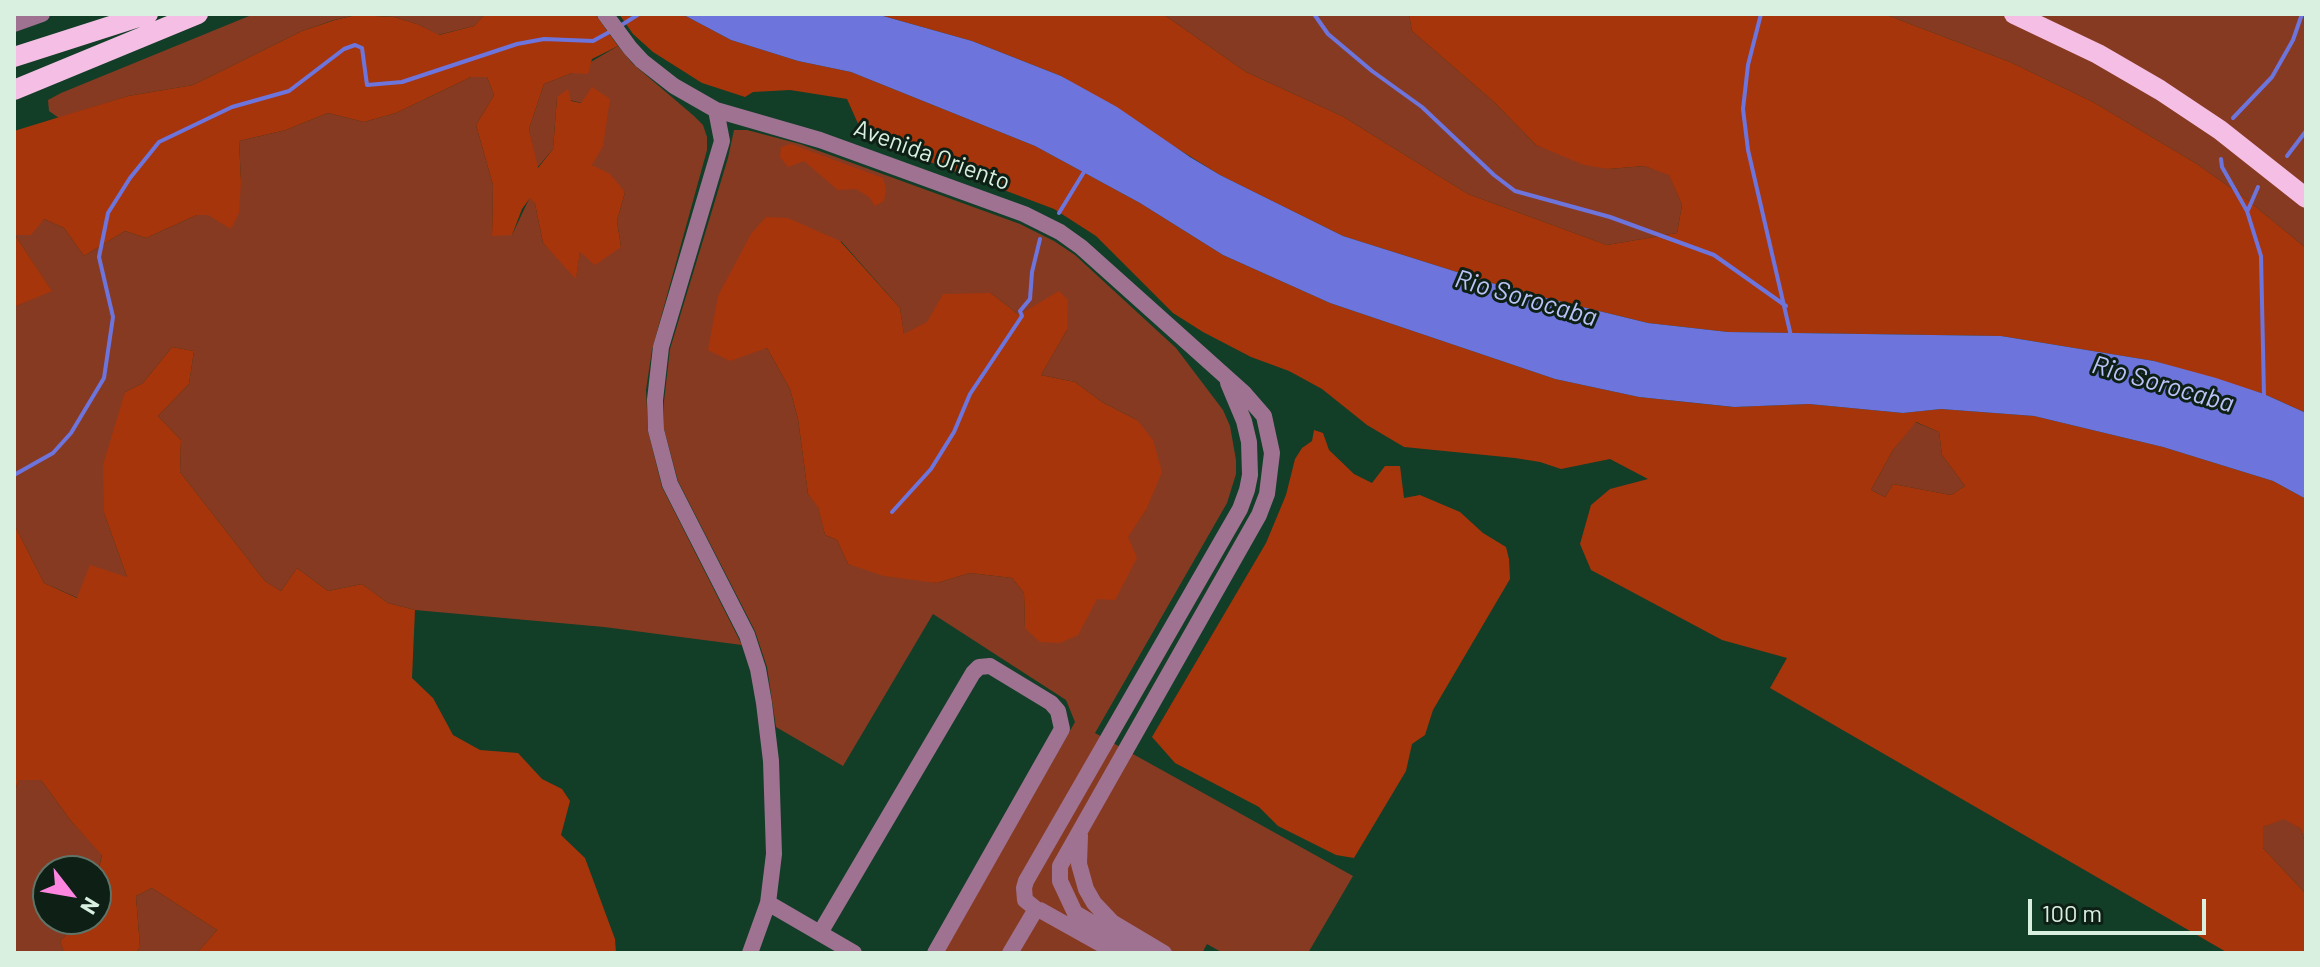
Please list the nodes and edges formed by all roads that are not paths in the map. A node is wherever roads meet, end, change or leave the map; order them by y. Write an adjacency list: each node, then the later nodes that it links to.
1 (42, 14): 6 (street)
2 (148, 14): 7 (main road)
3 (198, 14): 8 (main road)
4 (605, 14): 9 (street, Avenida Oriento)
5 (2014, 14): 10 (main road)
6 (14, 24)
7 (14, 57)
8 (14, 90)
9 (716, 110): 11 (street, Avenida Oriento); 16 (street)
10 (2306, 198)
11 (1226, 378): 12 (street, Avenida Oriento); 13 (street, Avenida Oriento)
12 (1081, 827): 14 (street, Avenida Oriento); 15 (street, Avenida Oriento)
13 (1029, 877): 14 (street); 17 (street)
14 (1061, 885): 15 (street); 17 (street); 18 (street)
15 (1086, 889): 19 (street, Avenida Oriento)
16 (768, 903): 20 (street); 21 (street)
17 (1038, 910): 24 (street); 25 (street)
18 (1075, 913): 19 (street); 26 (street)
19 (1102, 914): 27 (street, Avenida Oriento)
20 (820, 933): 22 (street); 23 (street)
21 (750, 953)
22 (854, 953)
23 (935, 953)
24 (1010, 953)
25 (1117, 953)
26 (1144, 953)
27 (1164, 953)

